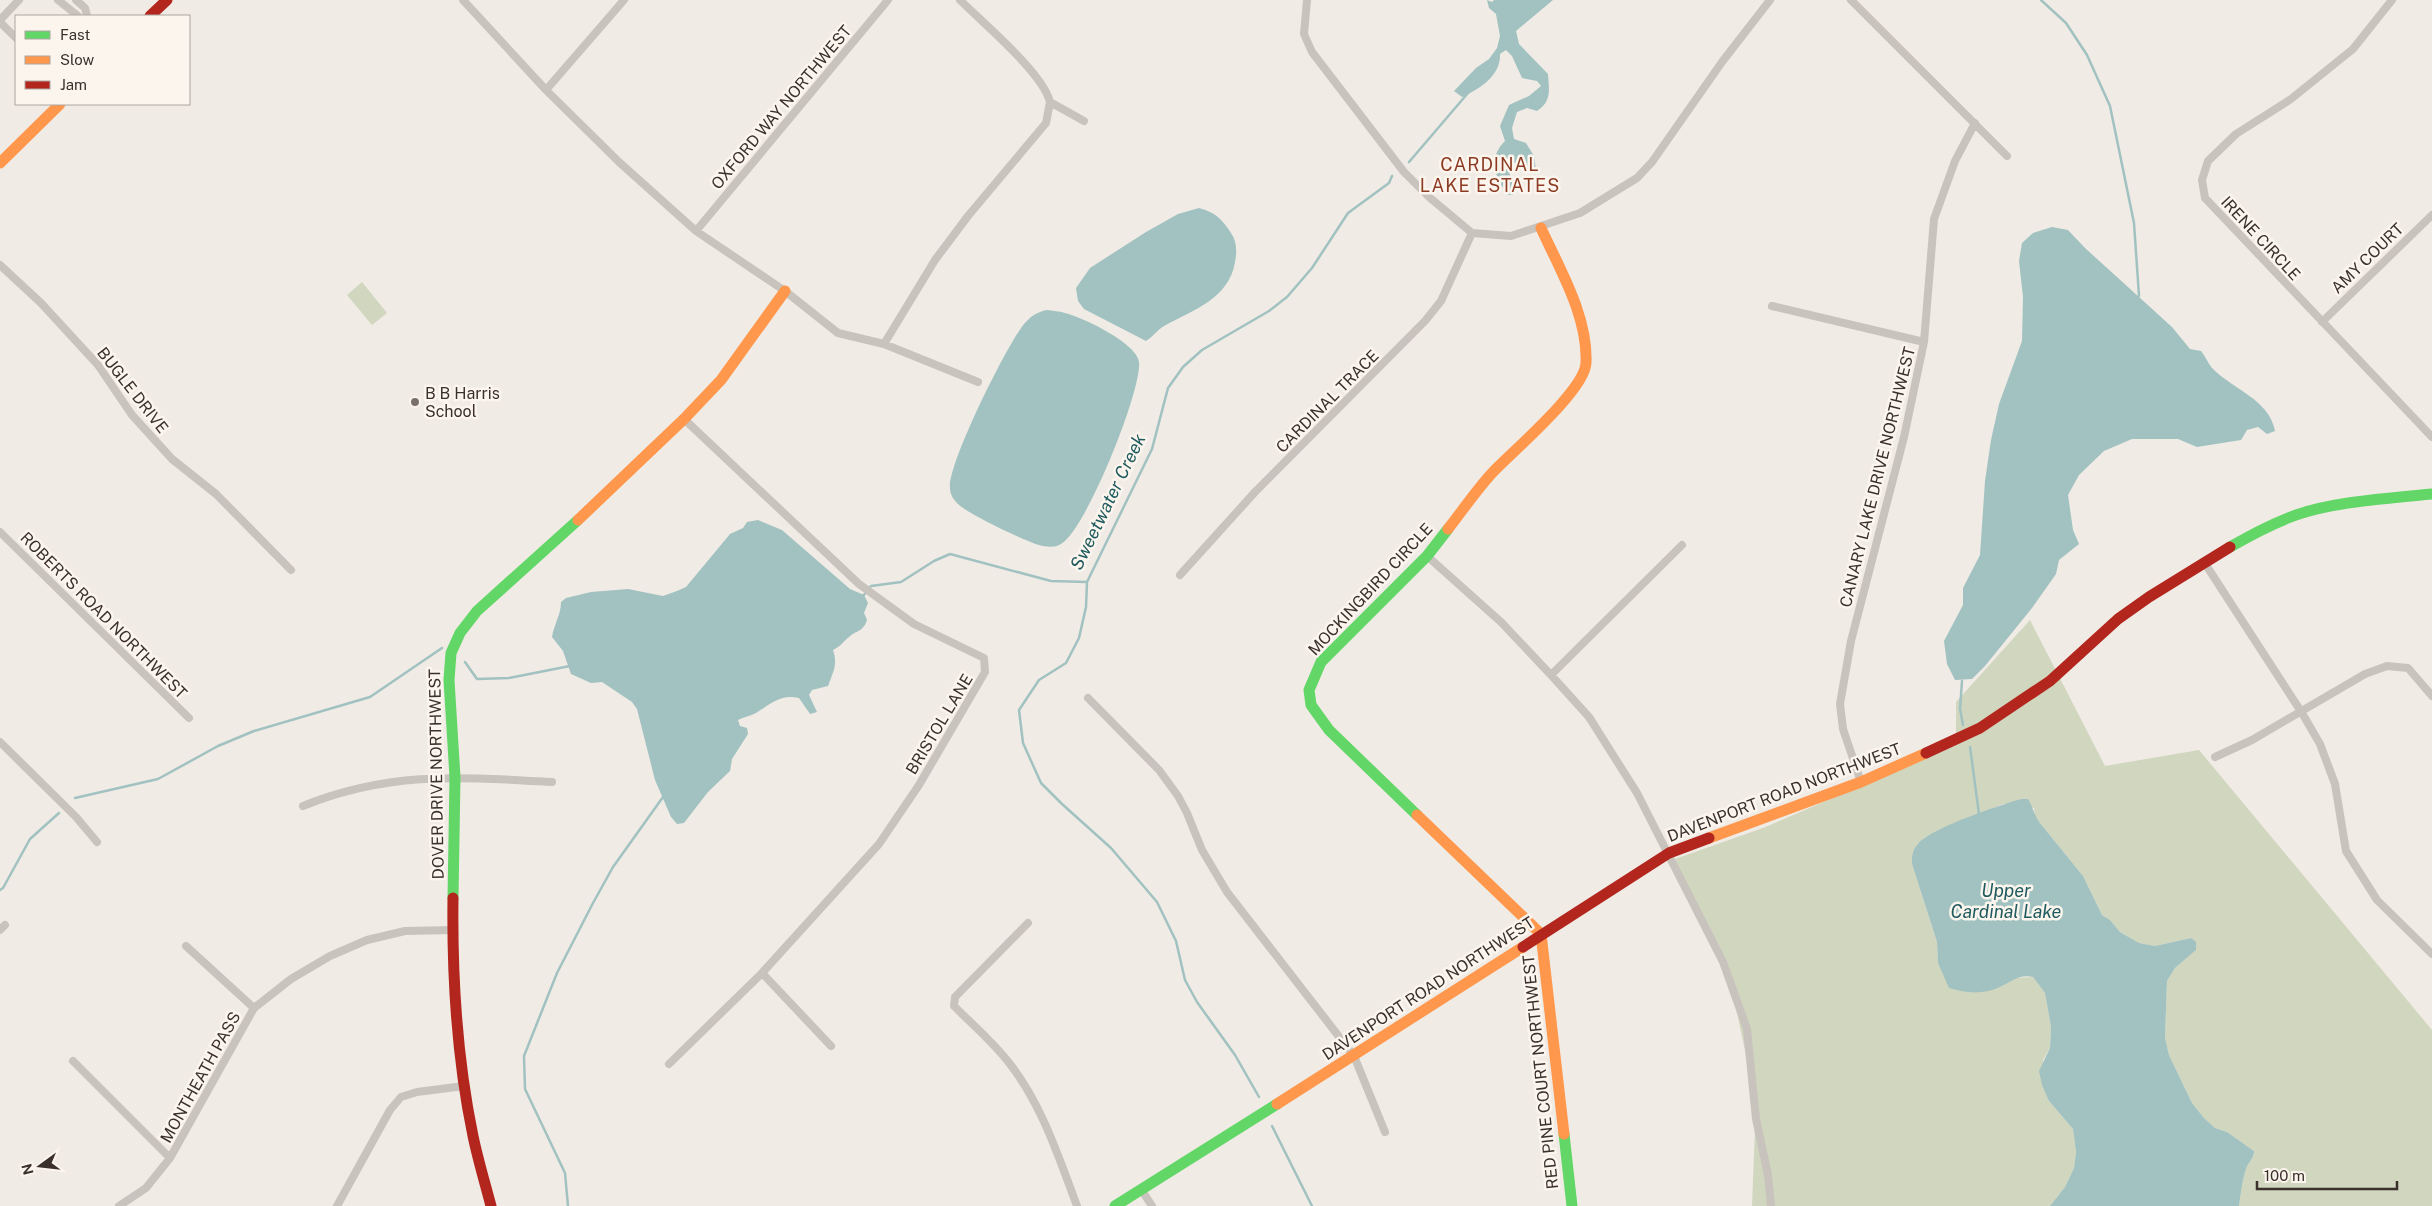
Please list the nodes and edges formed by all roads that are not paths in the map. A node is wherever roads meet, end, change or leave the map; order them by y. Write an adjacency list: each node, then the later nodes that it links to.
1 (19, 0): 17 (street)
2 (58, 0): 13 (street)
3 (76, 0): 15 (street)
4 (167, 0): 16 (street)
5 (463, 0): 19 (street)
6 (624, 0): 19 (street)
7 (888, 0): 28 (street, OXFORD WAY NORTHWEST)
8 (960, 0): 20 (street)
9 (1307, 0): 29 (street)
10 (1770, 0): 27 (street)
11 (1851, 0): 23 (street)
12 (2392, 0): 33 (street, IRENE CIRCLE)
13 (68, 3): 14 (street)
14 (83, 15)
15 (84, 15)
16 (151, 15)
17 (0, 21): 18 (street)
18 (15, 37)
19 (546, 90): 28 (street)
20 (1050, 102): 22 (street); 35 (street)
21 (59, 105): 25 (street)
22 (1084, 120)
23 (1975, 123): 24 (street); 34 (street, CANARY LAKE DRIVE NORTHWEST)
24 (2007, 156)
25 (0, 163)
26 (2432, 215): 33 (street, AMY COURT)
27 (1541, 228): 29 (street); 42 (street, MOCKINGBIRD CIRCLE)
28 (696, 231): 31 (street)
29 (1472, 233): 45 (street, CARDINAL TRACE)
30 (0, 265): 44 (street, BUGLE DRIVE)
31 (785, 291): 35 (street); 37 (street, DOVER DRIVE NORTHWEST)
32 (1772, 306): 34 (street)
33 (2322, 322): 38 (street, IRENE CIRCLE)
34 (1924, 342): 55 (street, CANARY LAKE DRIVE NORTHWEST)
35 (884, 344): 36 (street)
36 (978, 382)
37 (684, 419): 53 (street, DOVER DRIVE NORTHWEST); 64 (street, BRISTOL LANE)
38 (2432, 437)
39 (2432, 494): 43 (street, DAVENPORT ROAD NORTHWEST)
40 (0, 532): 50 (street, ROBERTS ROAD NORTHWEST)
41 (1682, 545): 46 (street)
42 (1428, 556): 46 (street); 61 (street, MOCKINGBIRD CIRCLE)
43 (2204, 562): 49 (street); 55 (street, DAVENPORT ROAD NORTHWEST)
44 (291, 570)
45 (1180, 575)
46 (1551, 675): 58 (street)
47 (2432, 696): 49 (street)
48 (1088, 698): 67 (street)
49 (2302, 713): 52 (street); 63 (street)
50 (189, 718)
51 (0, 742): 57 (street)
52 (2215, 757)
53 (455, 776): 54 (street); 56 (street); 60 (street, DOVER DRIVE NORTHWEST)
54 (552, 782)
55 (1861, 782): 58 (street, DAVENPORT ROAD NORTHWEST)
56 (303, 806)
57 (97, 842)
58 (1669, 853): 61 (street, DAVENPORT ROAD NORTHWEST); 81 (street)
59 (1028, 923): 77 (street)
60 (453, 930): 65 (street, MONTHEATH PASS); 70 (street, DOVER DRIVE NORTHWEST)
61 (1541, 934): 67 (street, DAVENPORT ROAD NORTHWEST); 80 (street, RED PINE COURT NORTHWEST)
62 (186, 946): 65 (street)
63 (2432, 954)
64 (762, 973): 66 (street); 69 (street)
65 (254, 1008): 72 (street, MONTHEATH PASS)
66 (831, 1046)
67 (1354, 1056): 71 (street); 73 (street, DAVENPORT ROAD NORTHWEST)
68 (73, 1061): 72 (street)
69 (669, 1064)
70 (464, 1086): 75 (street); 76 (street, DOVER DRIVE NORTHWEST)
71 (1385, 1132)
72 (170, 1158): 74 (street, MONTHEATH PASS)
73 (1141, 1189): 78 (street, DAVENPORT ROAD NORTHWEST); 79 (street)
74 (119, 1206)
75 (337, 1206)
76 (491, 1206)
77 (1077, 1206)
78 (1115, 1206)
79 (1152, 1206)
80 (1572, 1206)
81 (1771, 1206)

